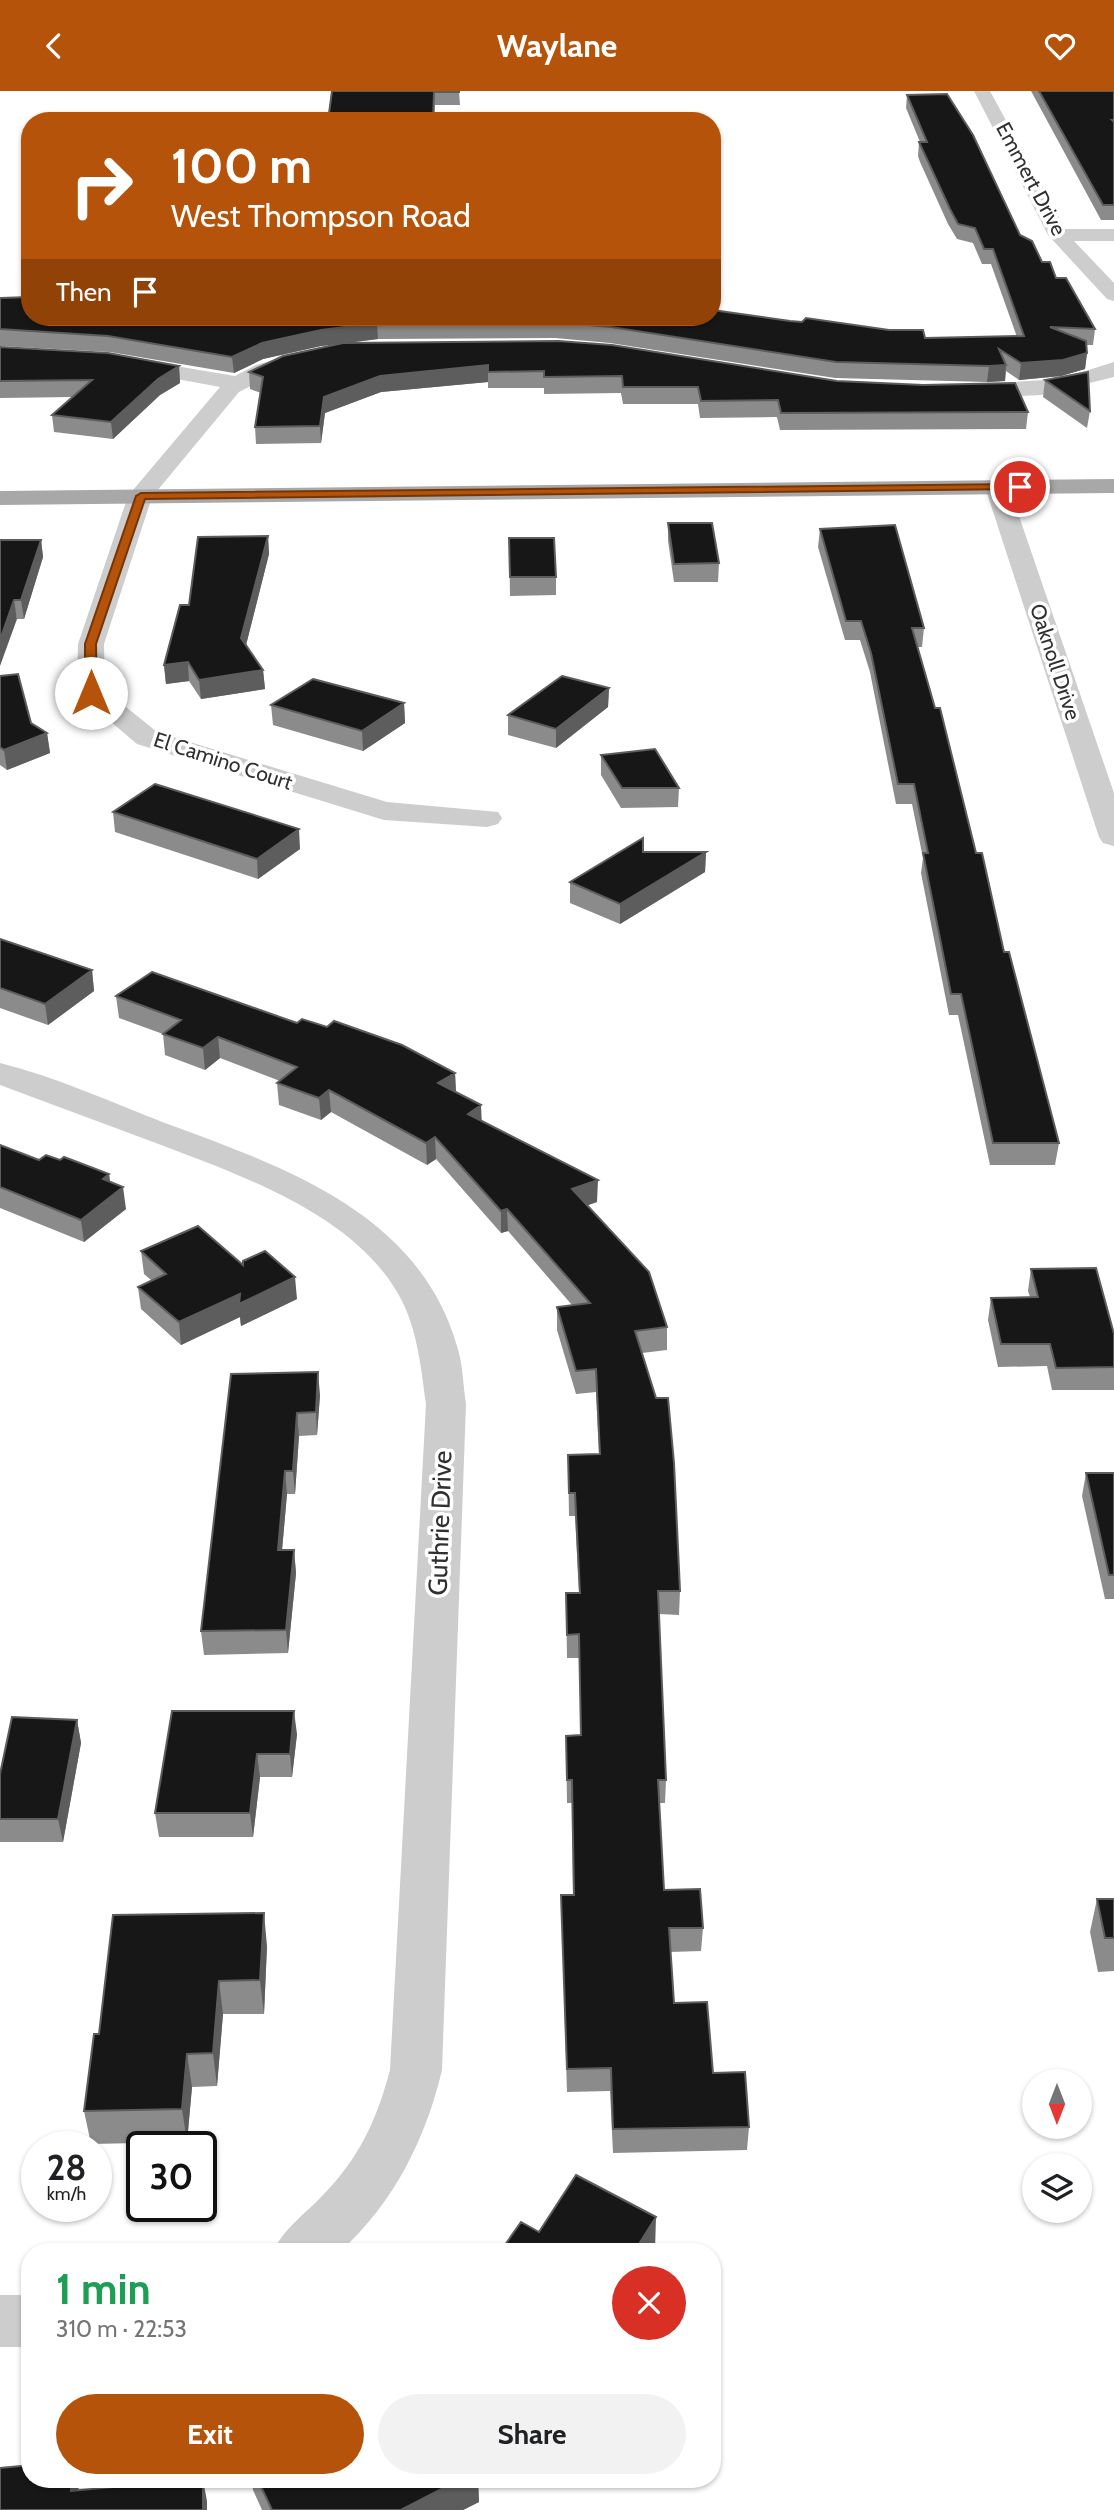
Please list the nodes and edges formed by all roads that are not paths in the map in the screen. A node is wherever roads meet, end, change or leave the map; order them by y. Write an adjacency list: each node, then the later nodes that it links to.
1 (982, 91): 3 (street, Emmert Drive)
2 (1114, 235): 3 (street)
3 (1058, 236): 4 (street, Emmert Drive)
4 (1114, 295)
5 (321, 355): 8 (street)
6 (110, 361): 8 (street)
7 (1114, 369): 9 (street)
8 (236, 383): 12 (street)
9 (949, 391)
10 (1114, 486): 11 (main road)
11 (997, 487): 12 (main road); 15 (street, Oaknoll Drive)
12 (141, 496): 13 (main road); 14 (street, El Camino Court)
13 (0, 498)
14 (487, 817)
15 (1114, 837)
16 (0, 1073): 17 (street, Guthrie Drive)
17 (311, 2243)
18 (0, 2321): 19 (street)
19 (21, 2321)

